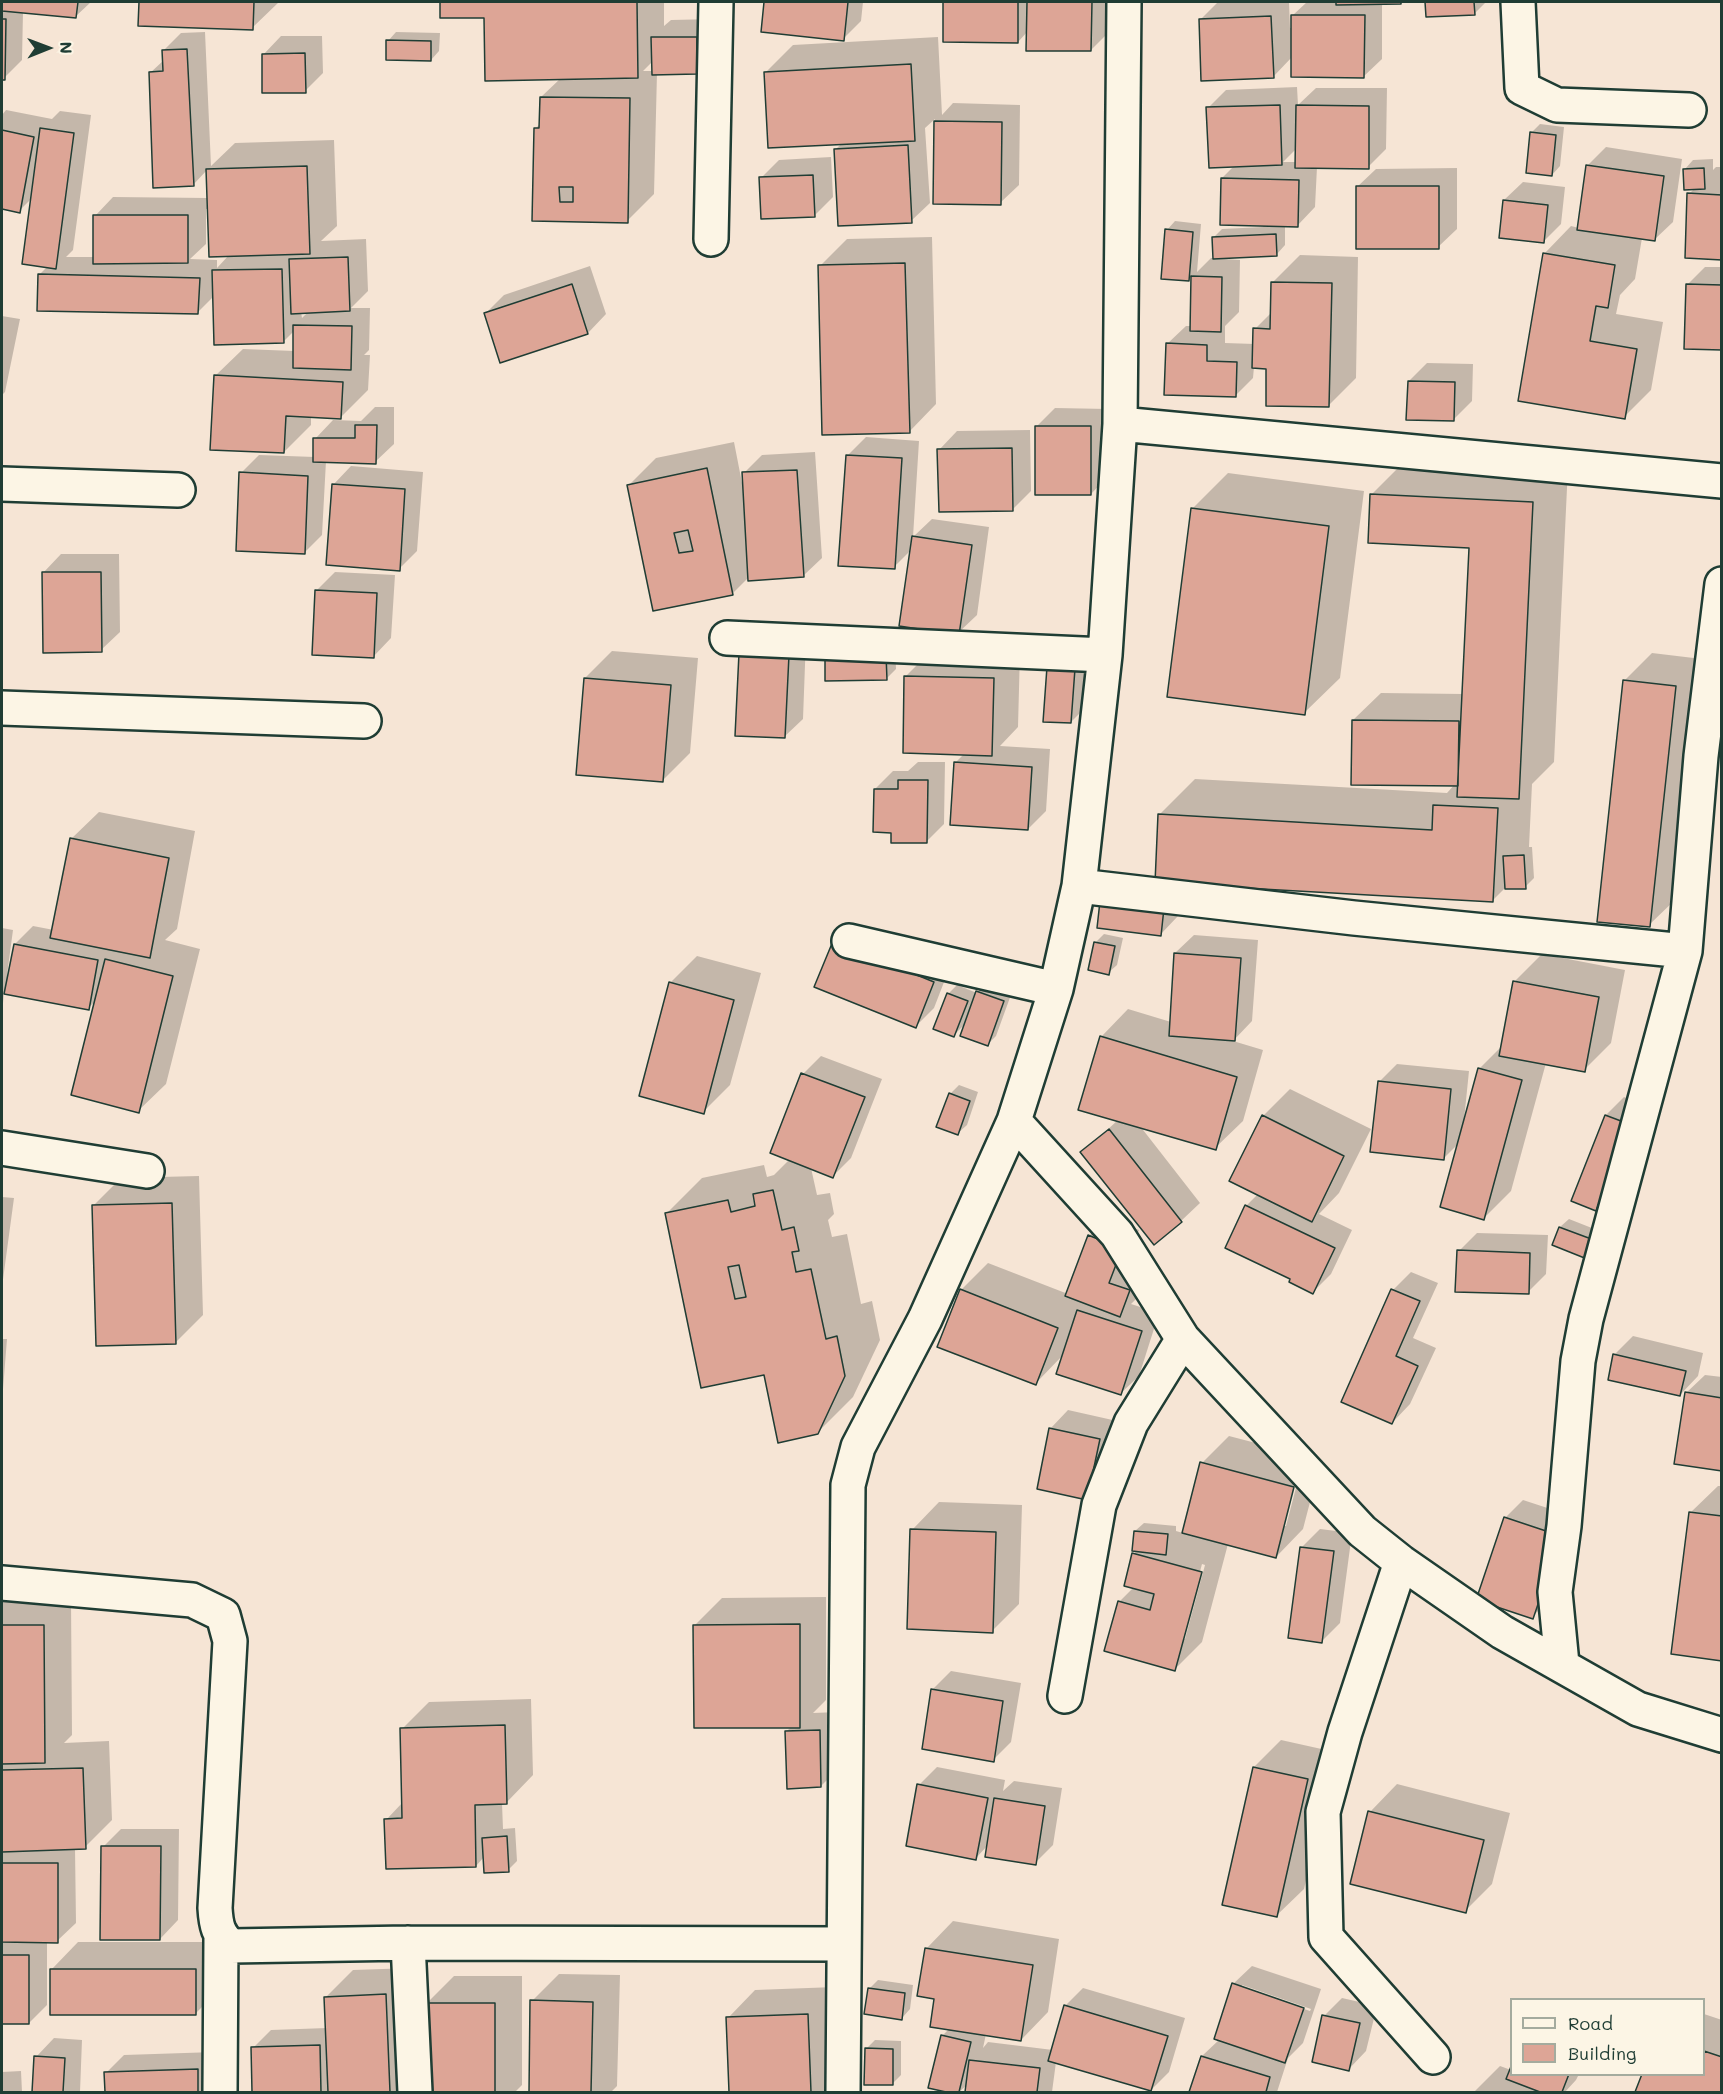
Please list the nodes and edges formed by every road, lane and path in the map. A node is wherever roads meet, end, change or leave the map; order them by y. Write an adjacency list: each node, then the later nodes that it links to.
1 (716, 2): 5 (street)
2 (1124, 2): 6 (street)
3 (1518, 2): 4 (street)
4 (1689, 110)
5 (711, 239)
6 (1120, 424): 7 (street); 12 (street)
7 (1722, 481)
8 (2, 484): 9 (street)
9 (178, 490)
10 (1722, 584): 17 (street)
11 (727, 638): 12 (street)
12 (1105, 655): 15 (street)
13 (2, 708): 14 (street)
14 (364, 721)
15 (1079, 886): 17 (street); 18 (street)
16 (849, 941): 18 (street)
17 (1685, 951): 25 (street)
18 (1056, 988): 19 (street)
19 (1014, 1121): 22 (street); 30 (street)
20 (2, 1148): 21 (street)
21 (147, 1171)
22 (1183, 1339): 23 (street); 26 (street)
23 (1401, 1562): 25 (street); 31 (street)
24 (2, 1583): 28 (street)
25 (1562, 1664): 27 (street)
26 (1065, 1696)
27 (1722, 1735)
28 (221, 1938): 29 (street); 32 (street)
29 (408, 1943): 30 (street); 33 (street)
30 (843, 1944): 34 (street)
31 (1433, 2057)
32 (220, 2092)
33 (415, 2092)
34 (843, 2092)

